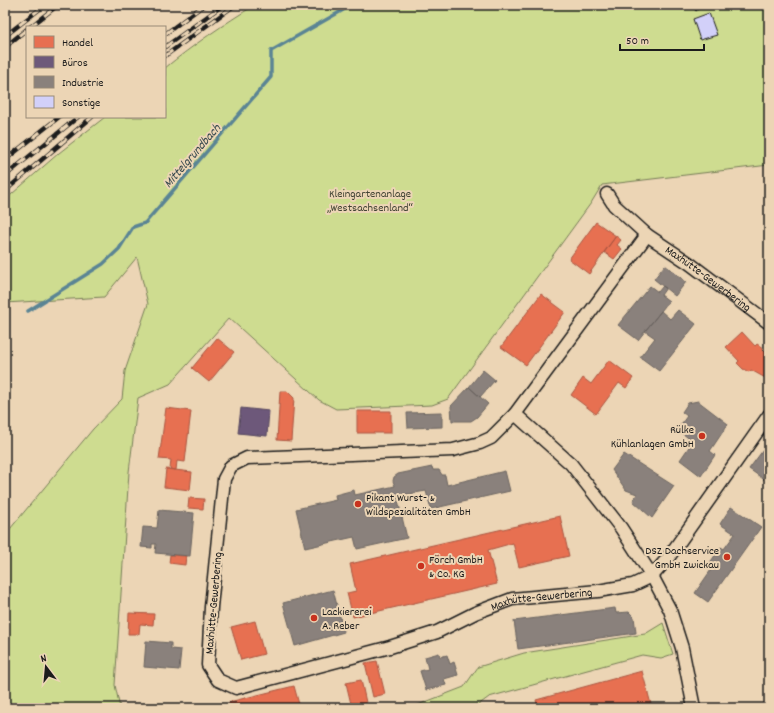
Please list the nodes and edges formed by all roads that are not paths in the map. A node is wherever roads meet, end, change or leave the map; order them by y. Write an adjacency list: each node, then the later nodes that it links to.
1 (607, 194): 2 (street, Maxhütte-Gewerbering)
2 (647, 235): 3 (street, Maxhütte-Gewerbering); 4 (street, Maxhütte-Gewerbering)
3 (769, 323)
4 (515, 414): 6 (street); 6 (street, Maxhütte-Gewerbering)
5 (769, 415): 6 (street, Maxhütte-Gewerbering)
6 (652, 576): 7 (street)
7 (694, 708)

